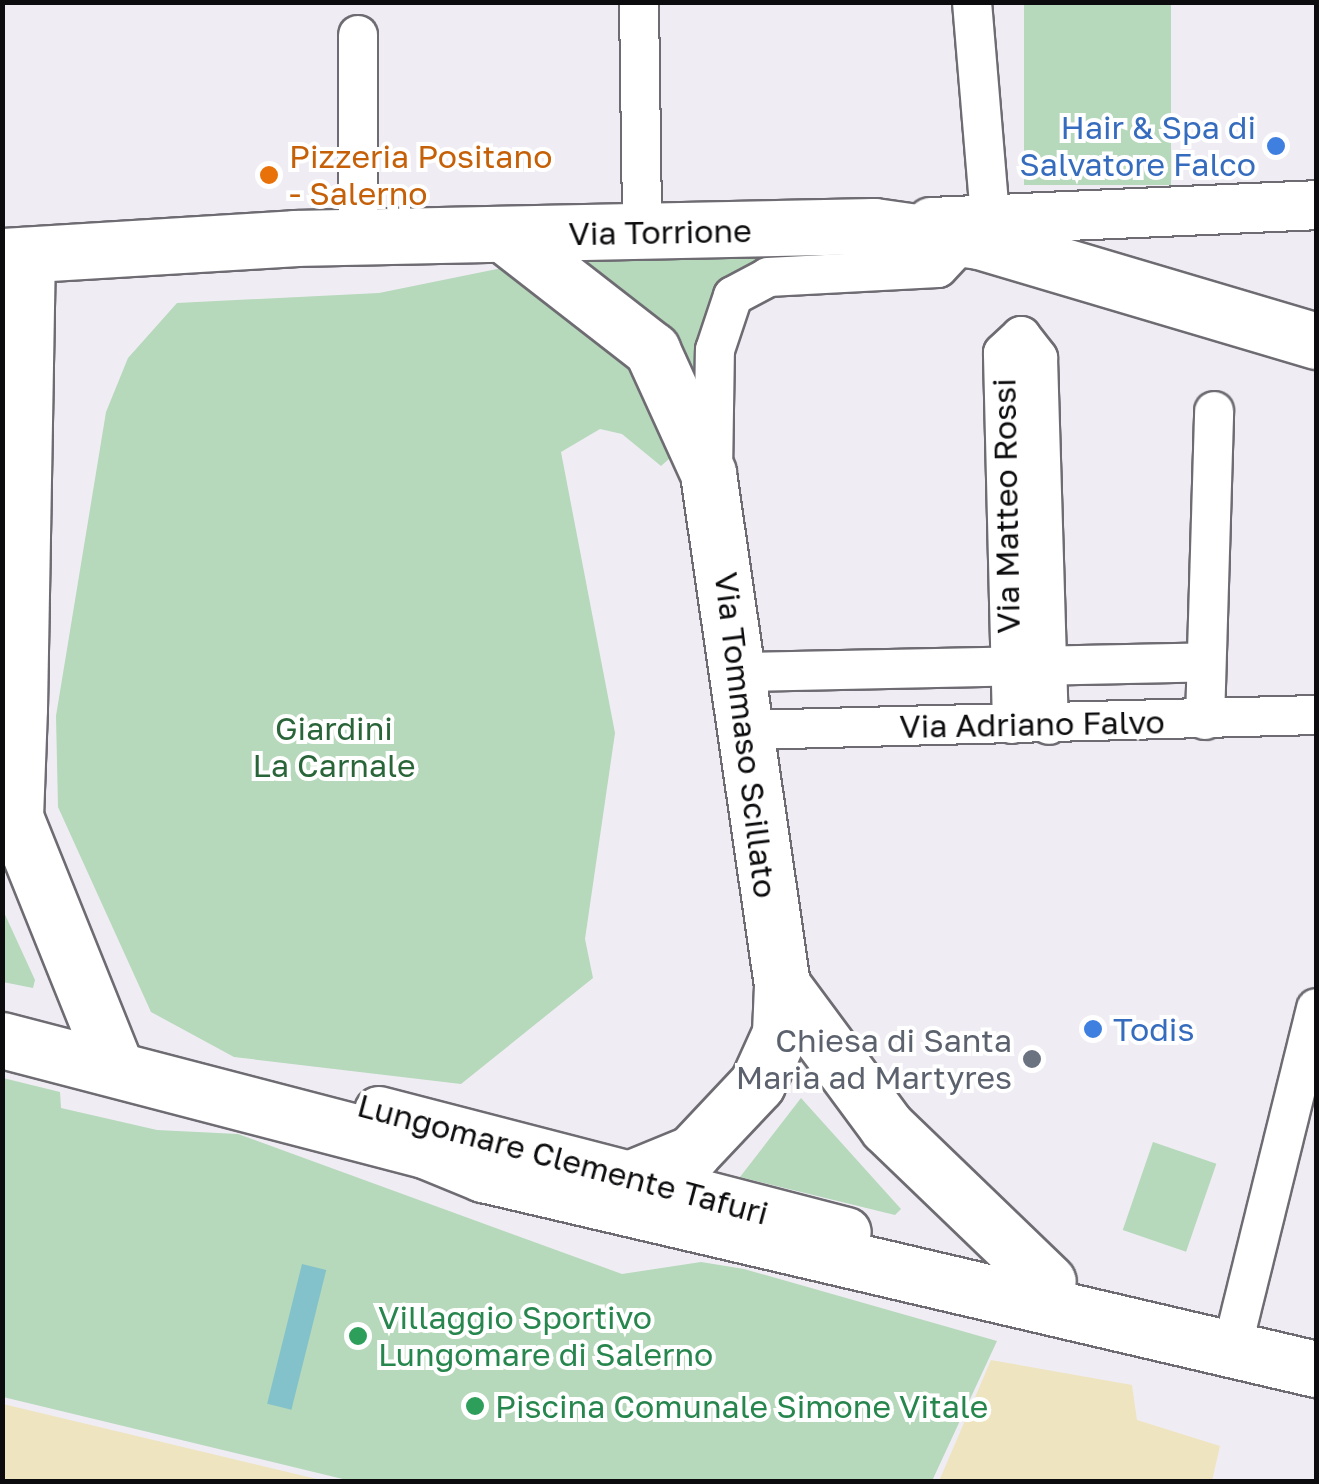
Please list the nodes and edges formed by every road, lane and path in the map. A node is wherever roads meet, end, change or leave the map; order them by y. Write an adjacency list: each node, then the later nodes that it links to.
1 (640, 2): 6 (street)
2 (972, 2): 5 (street)
3 (358, 35): 7 (street)
4 (1316, 205): 5 (street)
5 (978, 228): 6 (main road, Via Torrione); 10 (main road, Via Torrione); 12 (street, Via Tommaso Scillato)
6 (642, 231): 8 (main road, Via Torrione)
7 (358, 237): 8 (main road, Via Torrione); 9 (main road, Via Torrione)
8 (507, 237): 12 (main road, Via Tommaso Scillato)
9 (14, 256): 18 (main road)
10 (1316, 341)
11 (1214, 411): 15 (street)
12 (712, 485): 16 (main road, Via Tommaso Scillato)
13 (1009, 662): 14 (street, Via Adriano Falvo); 14 (street, Via Matteo Rossi); 16 (street, Via Adriano Falvo); 20 (street, Via Matteo Rossi)
14 (1047, 662): 15 (street, Via Adriano Falvo); 20 (street, Via Matteo Rossi)
15 (1204, 662): 19 (street)
16 (740, 672): 21 (main road, Via Tommaso Scillato)
17 (1316, 715): 19 (street, Via Adriano Falvo)
18 (11, 718): 26 (main road)
19 (1206, 720): 20 (street, Via Adriano Falvo)
20 (1030, 725): 21 (street, Via Adriano Falvo)
21 (748, 730): 22 (main road, Via Tommaso Scillato)
22 (782, 985): 28 (main road, Via Tommaso Scillato); 29 (main road, Via Tommaso Scillato)
23 (1316, 1008): 31 (street)
24 (2, 1014): 26 (street, Lungomare Clemente Tafuri)
25 (2, 1040): 26 (main road, Lungomare Clemente Tafuri)
26 (109, 1055): 27 (main road, Lungomare Clemente Tafuri); 28 (street, Lungomare Clemente Tafuri)
27 (427, 1151): 28 (main road, Via Tommaso Scillato); 30 (main road, Lungomare Clemente Tafuri)
28 (638, 1179): 29 (street, Lungomare Clemente Tafuri)
29 (1048, 1282): 30 (street, Lungomare Clemente Tafuri)
30 (1122, 1310): 31 (main road)
31 (1235, 1337): 32 (street); 33 (main road)
32 (1316, 1346)
33 (1316, 1370)

